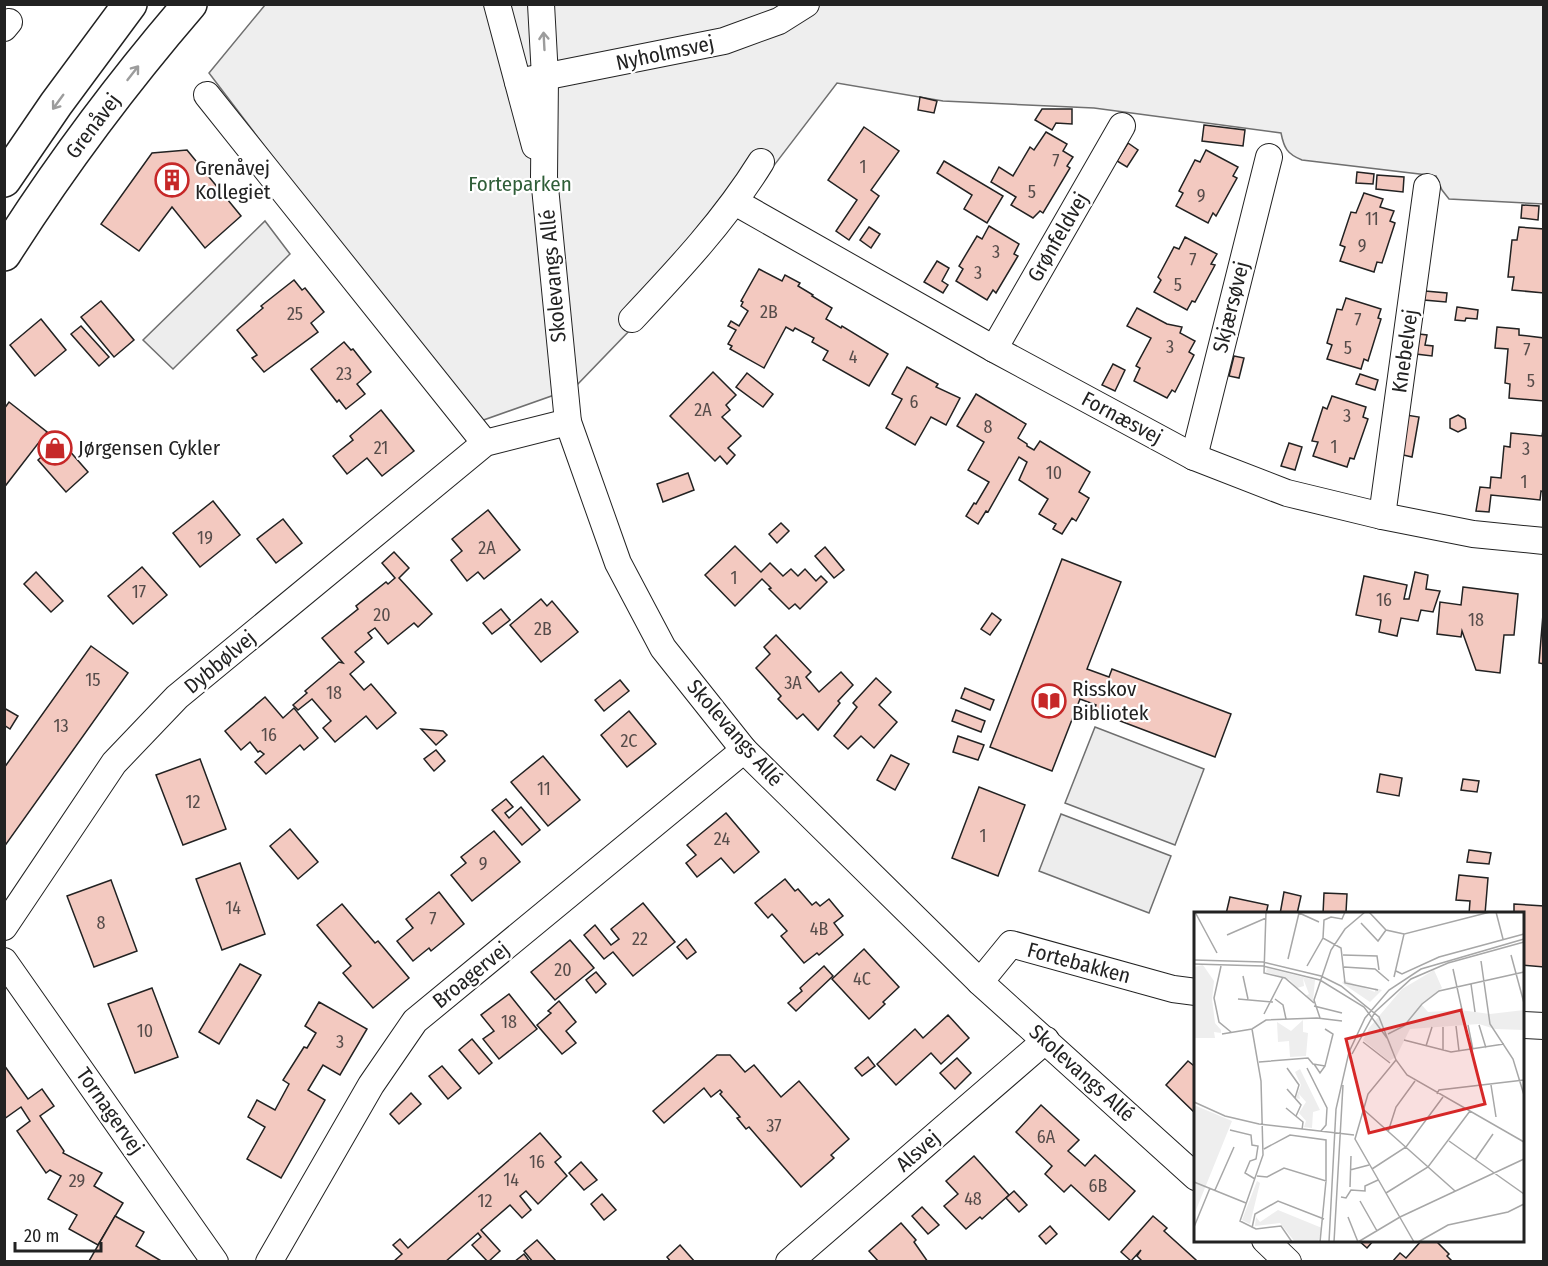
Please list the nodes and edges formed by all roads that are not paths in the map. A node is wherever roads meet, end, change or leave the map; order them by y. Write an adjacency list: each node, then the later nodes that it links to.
1 (130, 4): 13 (main road, Grenåvej, one-way to 13)
2 (190, 4): 16 (main road, Grenåvej, one-way to 2)
3 (497, 4): 7 (street, Skolevangs Allé)
4 (541, 4): 6 (street, Skolevangs Allé, one-way to 4)
5 (806, 4): 6 (street, Nyholmsvej)
6 (545, 77): 7 (street, Nyholmsvej); 12 (street, Skolevangs Allé)
7 (518, 82): 12 (street, Skolevangs Allé)
8 (207, 95): 20 (street)
9 (1122, 126): 18 (street, Grønfeldvej)
10 (1269, 157): 21 (street, Skjærsøvej)
11 (761, 162): 15 (street)
12 (544, 177): 19 (street, Skolevangs Allé)
13 (4, 180)
14 (1427, 187): 22 (street, Knebelvej)
15 (735, 202): 17 (street); 18 (street, Fornæsvej)
16 (4, 254)
17 (632, 319)
18 (994, 349): 21 (street, Fornæsvej)
19 (568, 422): 20 (street, Dybbølvej); 24 (street, Skolevangs Allé)
20 (485, 443): 25 (street, Dybbølvej)
21 (1194, 457): 22 (street, Fornæsvej)
22 (1382, 516): 23 (street, Fornæsvej)
23 (1544, 541)
24 (744, 750): 27 (street, Skolevangs Allé); 35 (street, Broagervej)
25 (4, 927)
26 (4, 961): 34 (street, Tornagervej)
27 (980, 982): 28 (street, Fortebakken); 31 (street, Skolevangs Allé)
28 (1194, 992)
29 (1524, 1025): 30 (street)
30 (1544, 1026)
31 (1046, 1040): 32 (street, Skolevangs Allé); 36 (street, Alsvej)
32 (1194, 1175)
33 (1267, 1242): 37 (street)
34 (215, 1262)
35 (269, 1262)
36 (789, 1262)
37 (1288, 1262)

